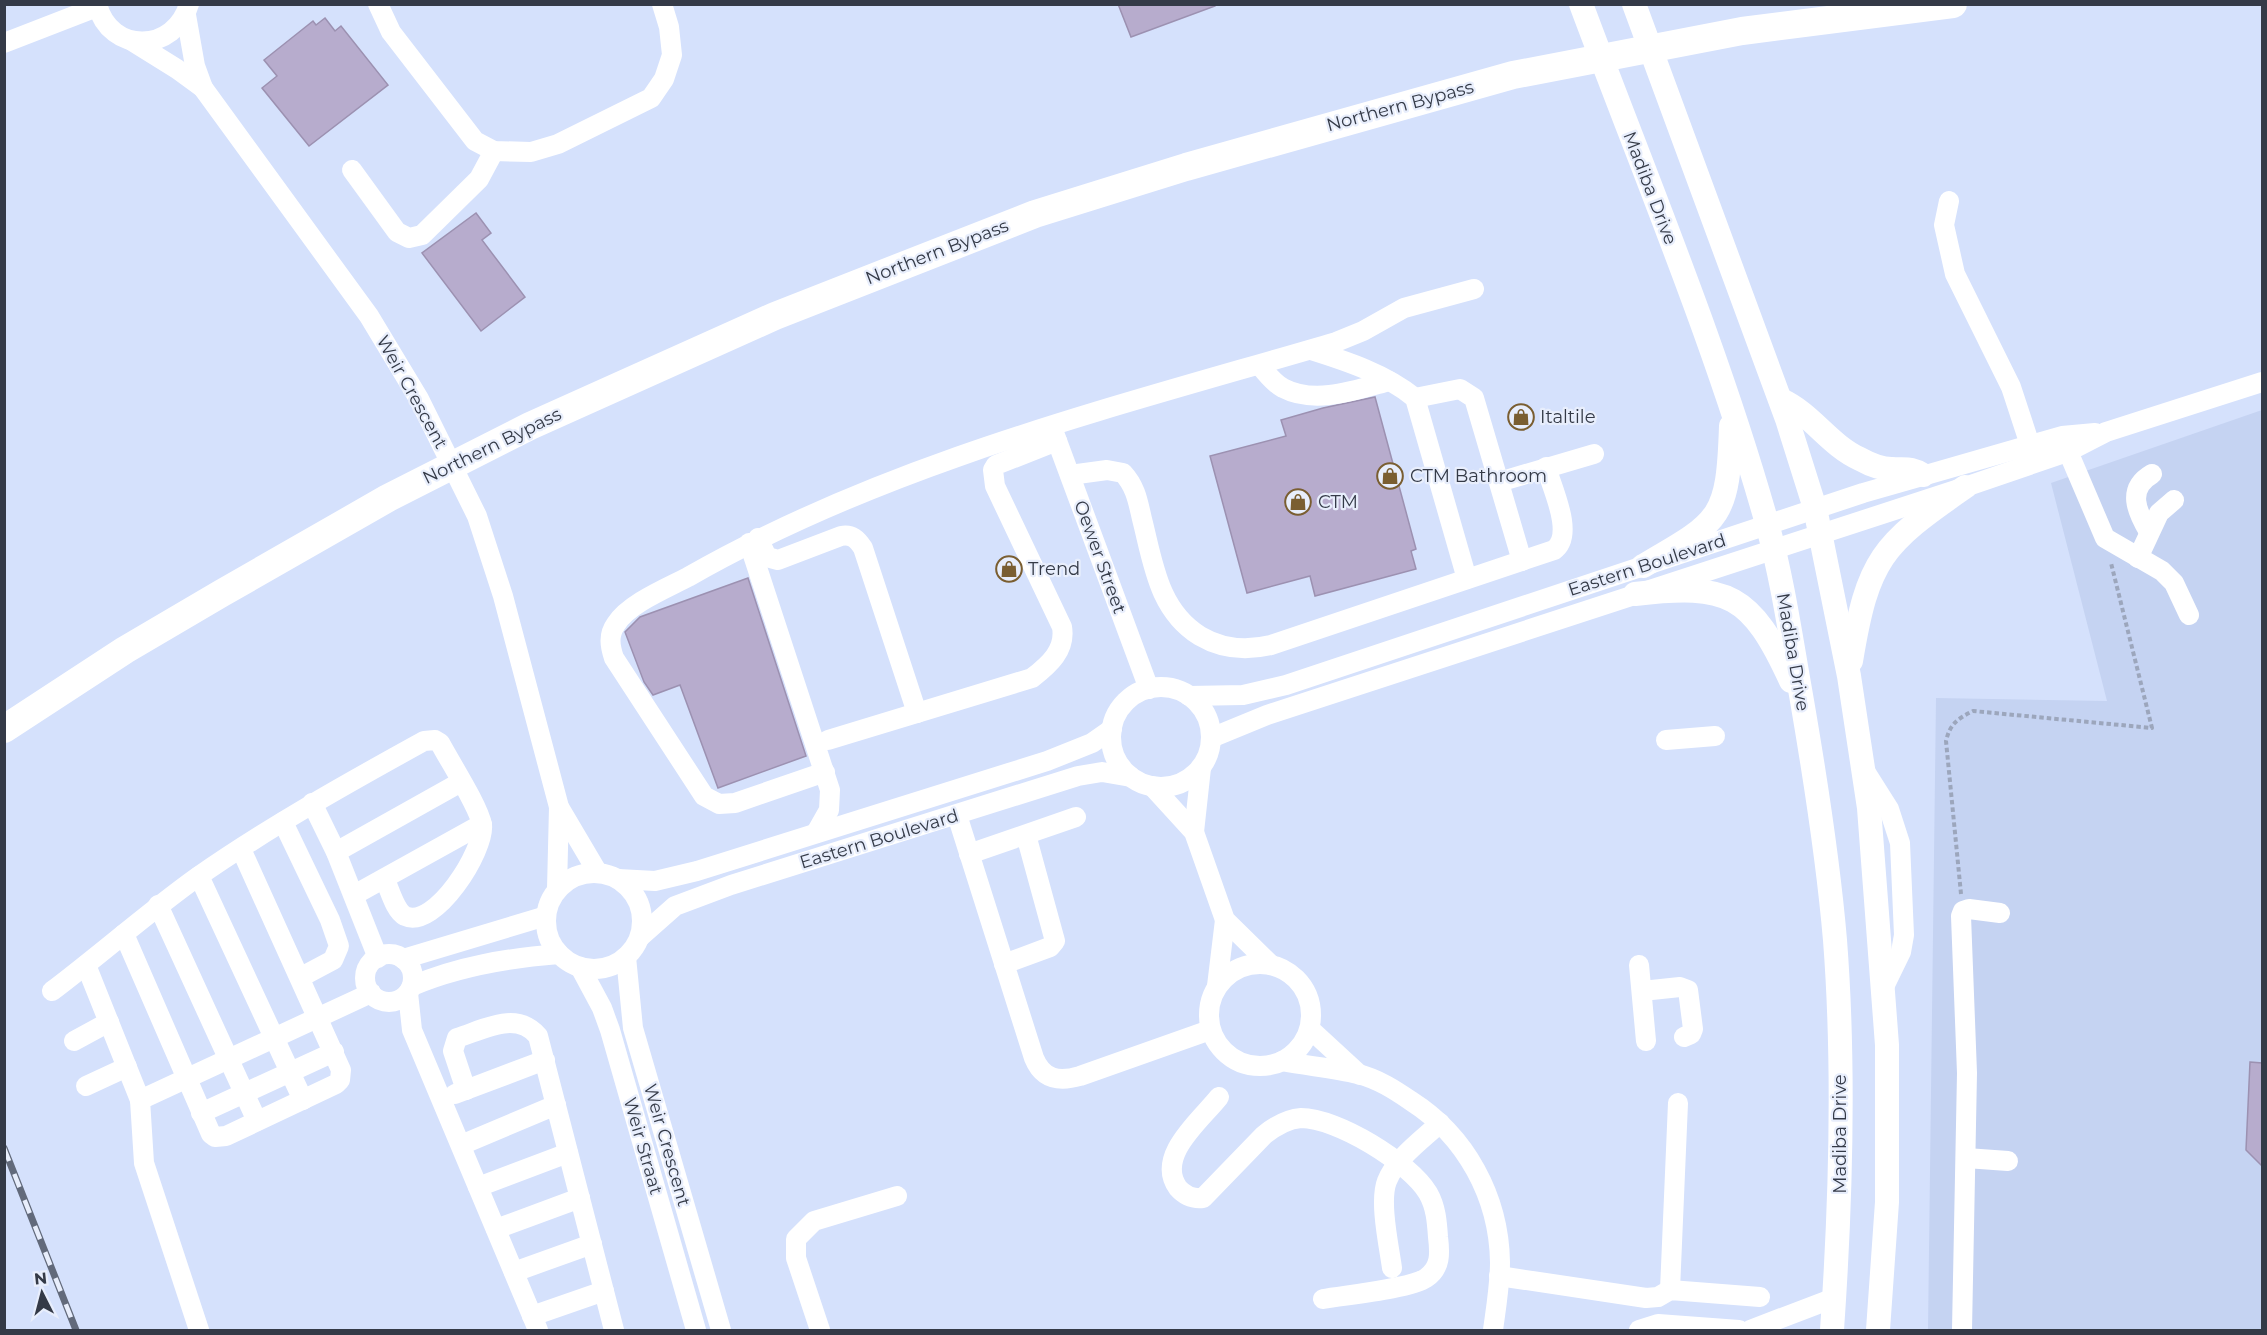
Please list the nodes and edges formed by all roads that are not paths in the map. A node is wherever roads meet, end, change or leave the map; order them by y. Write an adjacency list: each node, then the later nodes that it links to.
1 (378, 4): 11 (street)
2 (662, 4): 11 (street)
3 (1581, 4): 21 (main road, Madiba Drive)
4 (1634, 4): 20 (main road)
5 (1953, 4): 50 (highway, Northern Bypass)
6 (97, 6): 8 (street); 9 (street)
7 (187, 10): 8 (street); 10 (street)
8 (132, 41): 10 (street)
9 (4, 43)
10 (203, 88): 62 (street, Weir Crescent)
11 (495, 152): 12 (street)
12 (352, 170)
13 (1949, 201): 24 (street)
14 (1474, 289): 15 (street)
15 (1311, 350): 16 (street); 17 (street)
16 (1259, 365): 17 (street); 22 (street)
17 (1389, 381): 19 (street)
18 (2262, 382): 23 (street, Eastern Boulevard)
19 (1415, 398): 30 (street); 42 (street)
20 (1781, 400): 29 (main road); 33 (main road)
21 (1732, 407): 34 (main road, Madiba Drive); 41 (main road)
22 (1054, 434): 28 (street, Oewer Street); 37 (street); 48 (street)
23 (2065, 444): 24 (street, Eastern Boulevard); 31 (street, Eastern Boulevard); 39 (street)
24 (2030, 445): 29 (street, Eastern Boulevard)
25 (1594, 454): 26 (street)
26 (1546, 467): 30 (street); 40 (street)
27 (2152, 474): 35 (street)
28 (1070, 475): 42 (street); 46 (street, Oewer Street)
29 (1923, 475): 33 (street, Eastern Boulevard)
30 (1499, 482): 40 (street)
31 (1965, 487): 36 (street, Eastern Boulevard); 45 (main road)
32 (2174, 500): 35 (street)
33 (1815, 508): 34 (street, Eastern Boulevard); 36 (main road)
34 (1768, 525): 38 (main road, Madiba Drive); 41 (street, Eastern Boulevard)
35 (2149, 532): 39 (street)
36 (1821, 536): 38 (street, Eastern Boulevard); 45 (main road)
37 (754, 540): 48 (street); 57 (street); 57 (street)
38 (1774, 551): 43 (street, Eastern Boulevard); 49 (main road, Madiba Drive)
39 (2138, 558): 44 (street)
40 (1522, 561): 42 (street)
41 (1643, 566): 47 (street, Eastern Boulevard)
42 (1467, 579)
43 (1635, 594): 49 (main road); 53 (street, Eastern Boulevard)
44 (2189, 615)
45 (1849, 676): 158 (main road)
46 (1149, 689): 47 (street, Eastern Boulevard); 51 (street, Eastern Boulevard)
47 (1189, 696): 53 (street)
48 (917, 713): 54 (street)
49 (1804, 714): 145 (main road, Madiba Drive)
50 (4, 729)
51 (1112, 729): 58 (street); 68 (street, Eastern Boulevard)
52 (1715, 735): 55 (street)
53 (1212, 738): 56 (street)
54 (828, 740)
55 (1666, 740)
56 (1201, 768): 60 (street); 67 (street)
57 (825, 772): 68 (street)
58 (1131, 777): 60 (street, Eastern Boulevard); 63 (street, Eastern Boulevard)
59 (461, 782): 61 (street); 66 (street); 71 (street)
60 (1152, 786): 67 (street)
61 (312, 803): 65 (street); 71 (street)
62 (559, 807): 73 (street); 77 (street)
63 (957, 814): 72 (street); 84 (street, Eastern Boulevard)
64 (1076, 817): 69 (street)
65 (283, 822): 70 (street); 94 (street)
66 (482, 824): 76 (street); 76 (street)
67 (1194, 832): 82 (street)
68 (816, 833): 75 (street, Eastern Boulevard)
69 (1026, 835): 72 (street); 89 (street)
70 (241, 849): 74 (street); 94 (street)
71 (336, 852): 78 (street)
72 (969, 854): 89 (street)
73 (598, 873): 75 (street); 77 (street)
74 (199, 876): 79 (street); 106 (street)
75 (618, 879): 84 (street)
76 (385, 880): 78 (street)
77 (557, 889): 81 (street)
78 (354, 895): 87 (street)
79 (158, 905): 83 (street); 110 (street)
80 (2000, 913): 131 (street)
81 (546, 916): 85 (street); 88 (street)
82 (1225, 920): 91 (street); 95 (street)
83 (124, 934): 90 (street); 116 (street)
84 (640, 937): 86 (street)
85 (559, 954): 93 (street); 96 (street)
86 (626, 957): 93 (street); 152 (street, Weir Crescent)
87 (378, 958): 88 (street); 99 (street)
88 (403, 959): 96 (street)
89 (1004, 964): 104 (street)
90 (86, 965): 97 (street); 101 (street)
91 (1270, 965): 95 (street); 102 (street)
92 (1639, 965): 98 (street)
93 (580, 967): 151 (street, Weir Straat)
94 (301, 977): 100 (street)
95 (1217, 986): 104 (street)
96 (410, 990): 99 (street); 103 (street)
97 (52, 991)
98 (1642, 991): 105 (street); 108 (street)
99 (379, 997): 100 (street); 103 (street)
100 (319, 1019): 106 (street); 109 (street)
101 (110, 1022): 107 (street); 113 (street)
102 (1310, 1029): 112 (street); 115 (street)
103 (412, 1030): 121 (street)
104 (1210, 1030): 112 (street)
105 (1684, 1037)
106 (273, 1039): 110 (street); 114 (street)
107 (74, 1041)
108 (1646, 1041)
109 (334, 1053): 114 (street); 123 (street)
110 (227, 1060): 116 (street); 119 (street)
111 (545, 1060): 118 (street); 118 (street); 125 (street)
112 (1282, 1061): 115 (street)
113 (127, 1067): 117 (street); 122 (street)
114 (289, 1072): 119 (street); 123 (street)
115 (1360, 1075): 128 (street)
116 (184, 1077): 122 (street); 126 (street)
117 (86, 1086)
118 (466, 1090): 121 (street)
119 (244, 1093): 126 (street); 127 (street)
120 (1219, 1097): 133 (street)
121 (441, 1099): 129 (street)
122 (140, 1100): 149 (street)
123 (303, 1100): 127 (street)
124 (1678, 1103): 142 (street)
125 (556, 1105): 129 (street); 130 (street)
126 (201, 1113): 127 (street)
127 (257, 1121)
128 (1440, 1123): 133 (street); 141 (street)
129 (460, 1145): 134 (street)
130 (568, 1152): 134 (street); 136 (street)
131 (1966, 1158): 132 (street); 159 (street)
132 (2008, 1161)
133 (1399, 1163): 139 (street); 146 (street)
134 (478, 1187): 137 (street)
135 (897, 1196): 153 (street)
136 (580, 1198): 137 (street); 138 (street)
137 (496, 1229): 140 (street)
138 (592, 1244): 140 (street); 143 (street)
139 (1392, 1268)
140 (514, 1272): 147 (street)
141 (1499, 1276): 142 (street); 148 (street)
142 (1670, 1290): 144 (street)
143 (604, 1291): 147 (street); 150 (street)
144 (1760, 1297)
145 (1834, 1298): 156 (street); 157 (main road, Madiba Drive)
146 (1323, 1299)
147 (535, 1323)
148 (1490, 1326)
149 (198, 1330)
150 (614, 1330)
151 (696, 1330)
152 (721, 1330)
153 (820, 1330)
154 (1639, 1330): 155 (street)
155 (1738, 1330)
156 (1750, 1330)
157 (1832, 1330)
158 (1878, 1330)
159 (1962, 1330)

